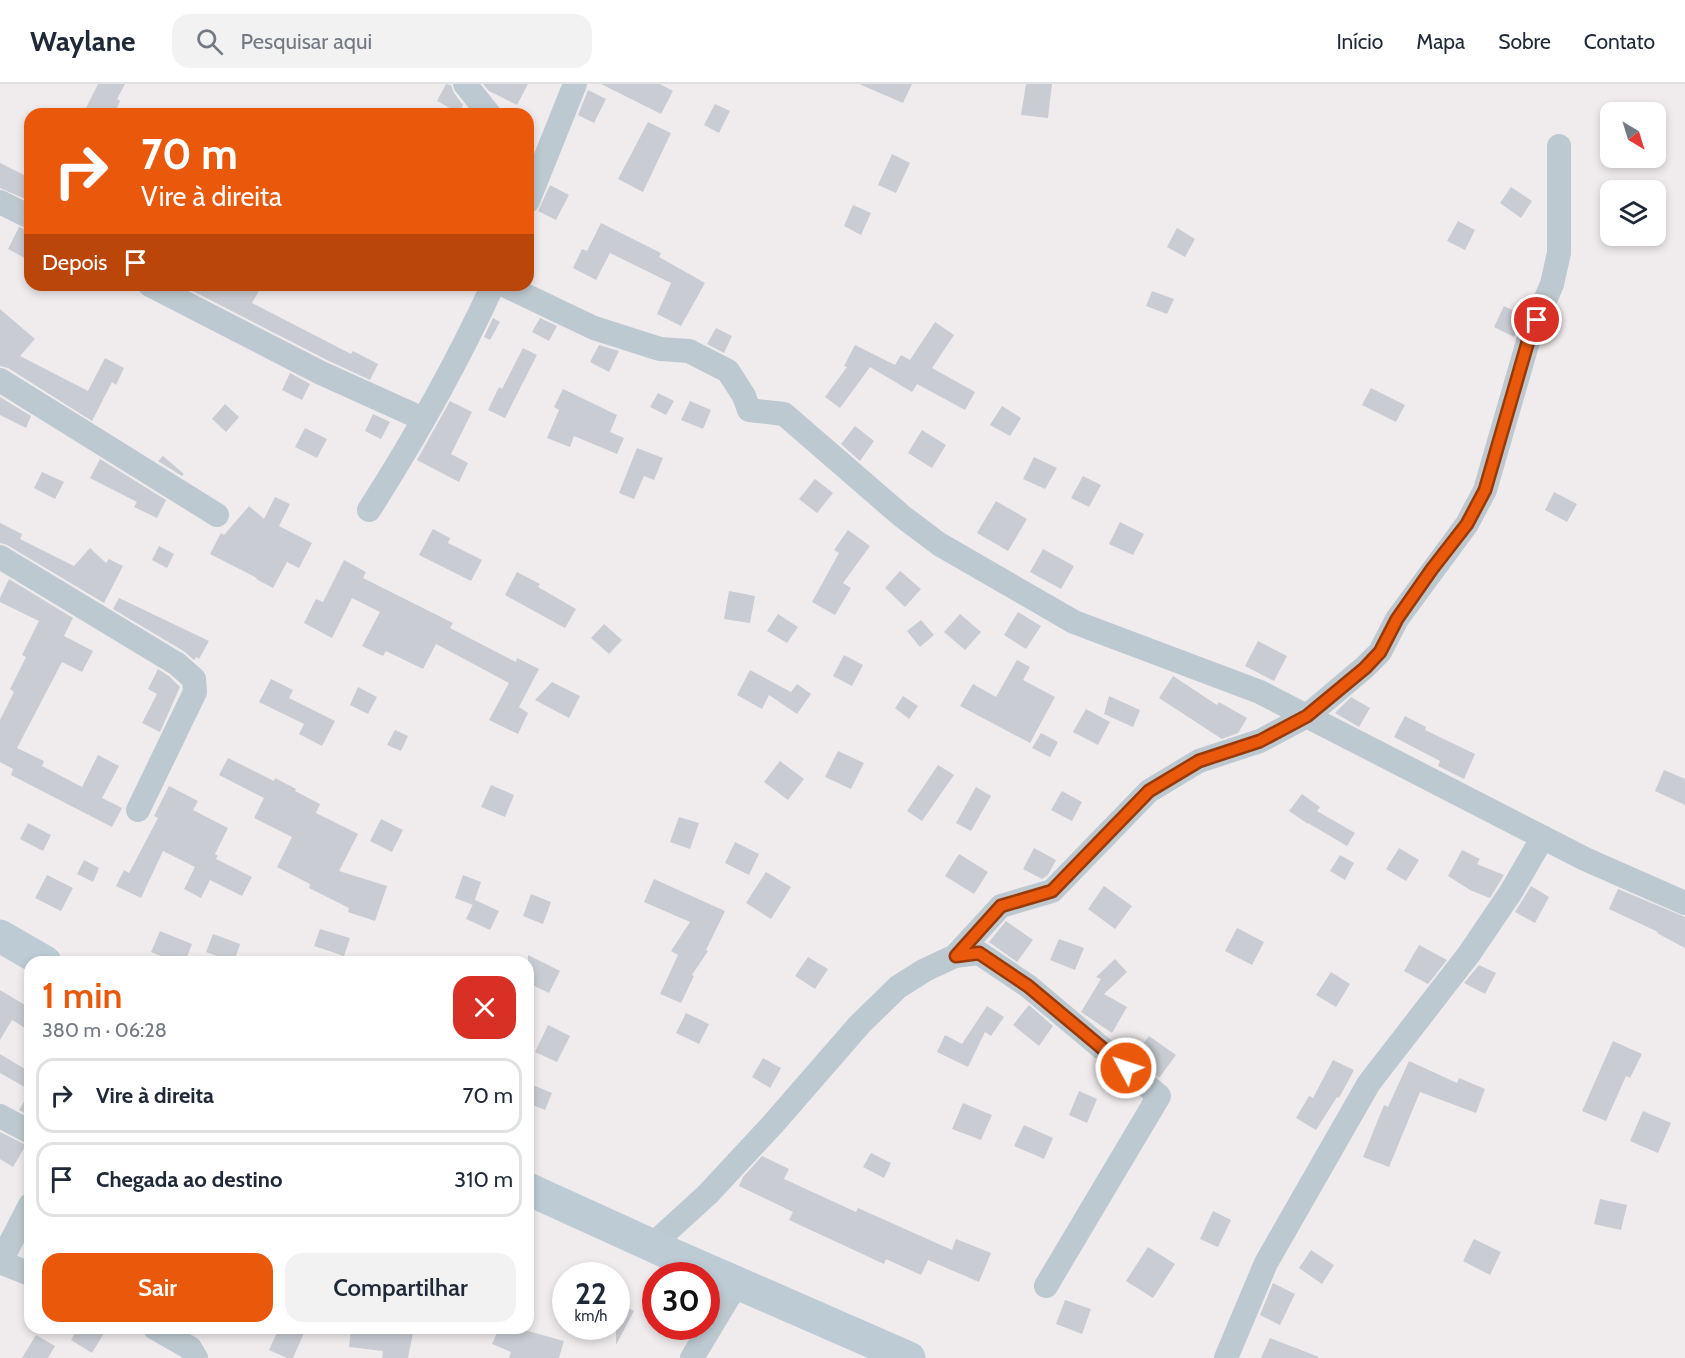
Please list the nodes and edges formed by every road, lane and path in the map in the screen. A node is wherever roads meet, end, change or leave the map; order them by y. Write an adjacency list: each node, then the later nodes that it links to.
1 (465, 84): 3 (street)
2 (575, 84): 5 (street)
3 (484, 108)
4 (1559, 146): 16 (street)
5 (534, 178)
6 (0, 202): 7 (street)
7 (24, 214)
8 (162, 291): 12 (street)
9 (490, 291): 12 (street)
10 (517, 291): 16 (street)
11 (0, 380): 14 (street)
12 (423, 419): 13 (street)
13 (369, 510)
14 (217, 515)
15 (0, 557): 17 (street)
16 (1307, 716): 18 (street); 22 (street)
17 (138, 810)
18 (1543, 837): 19 (street); 36 (street)
19 (1685, 903)
20 (0, 936): 21 (main road)
21 (35, 956)
22 (956, 956): 27 (street); 31 (street)
23 (0, 1116): 24 (street)
24 (24, 1129)
25 (534, 1192): 27 (main road)
26 (24, 1216): 28 (street)
27 (652, 1245): 30 (main road)
28 (0, 1262): 29 (street)
29 (24, 1272)
30 (737, 1283): 34 (street); 35 (main road)
31 (1046, 1286)
32 (166, 1334): 33 (street)
33 (196, 1358)
34 (692, 1358)
35 (909, 1358)
36 (1226, 1358)

